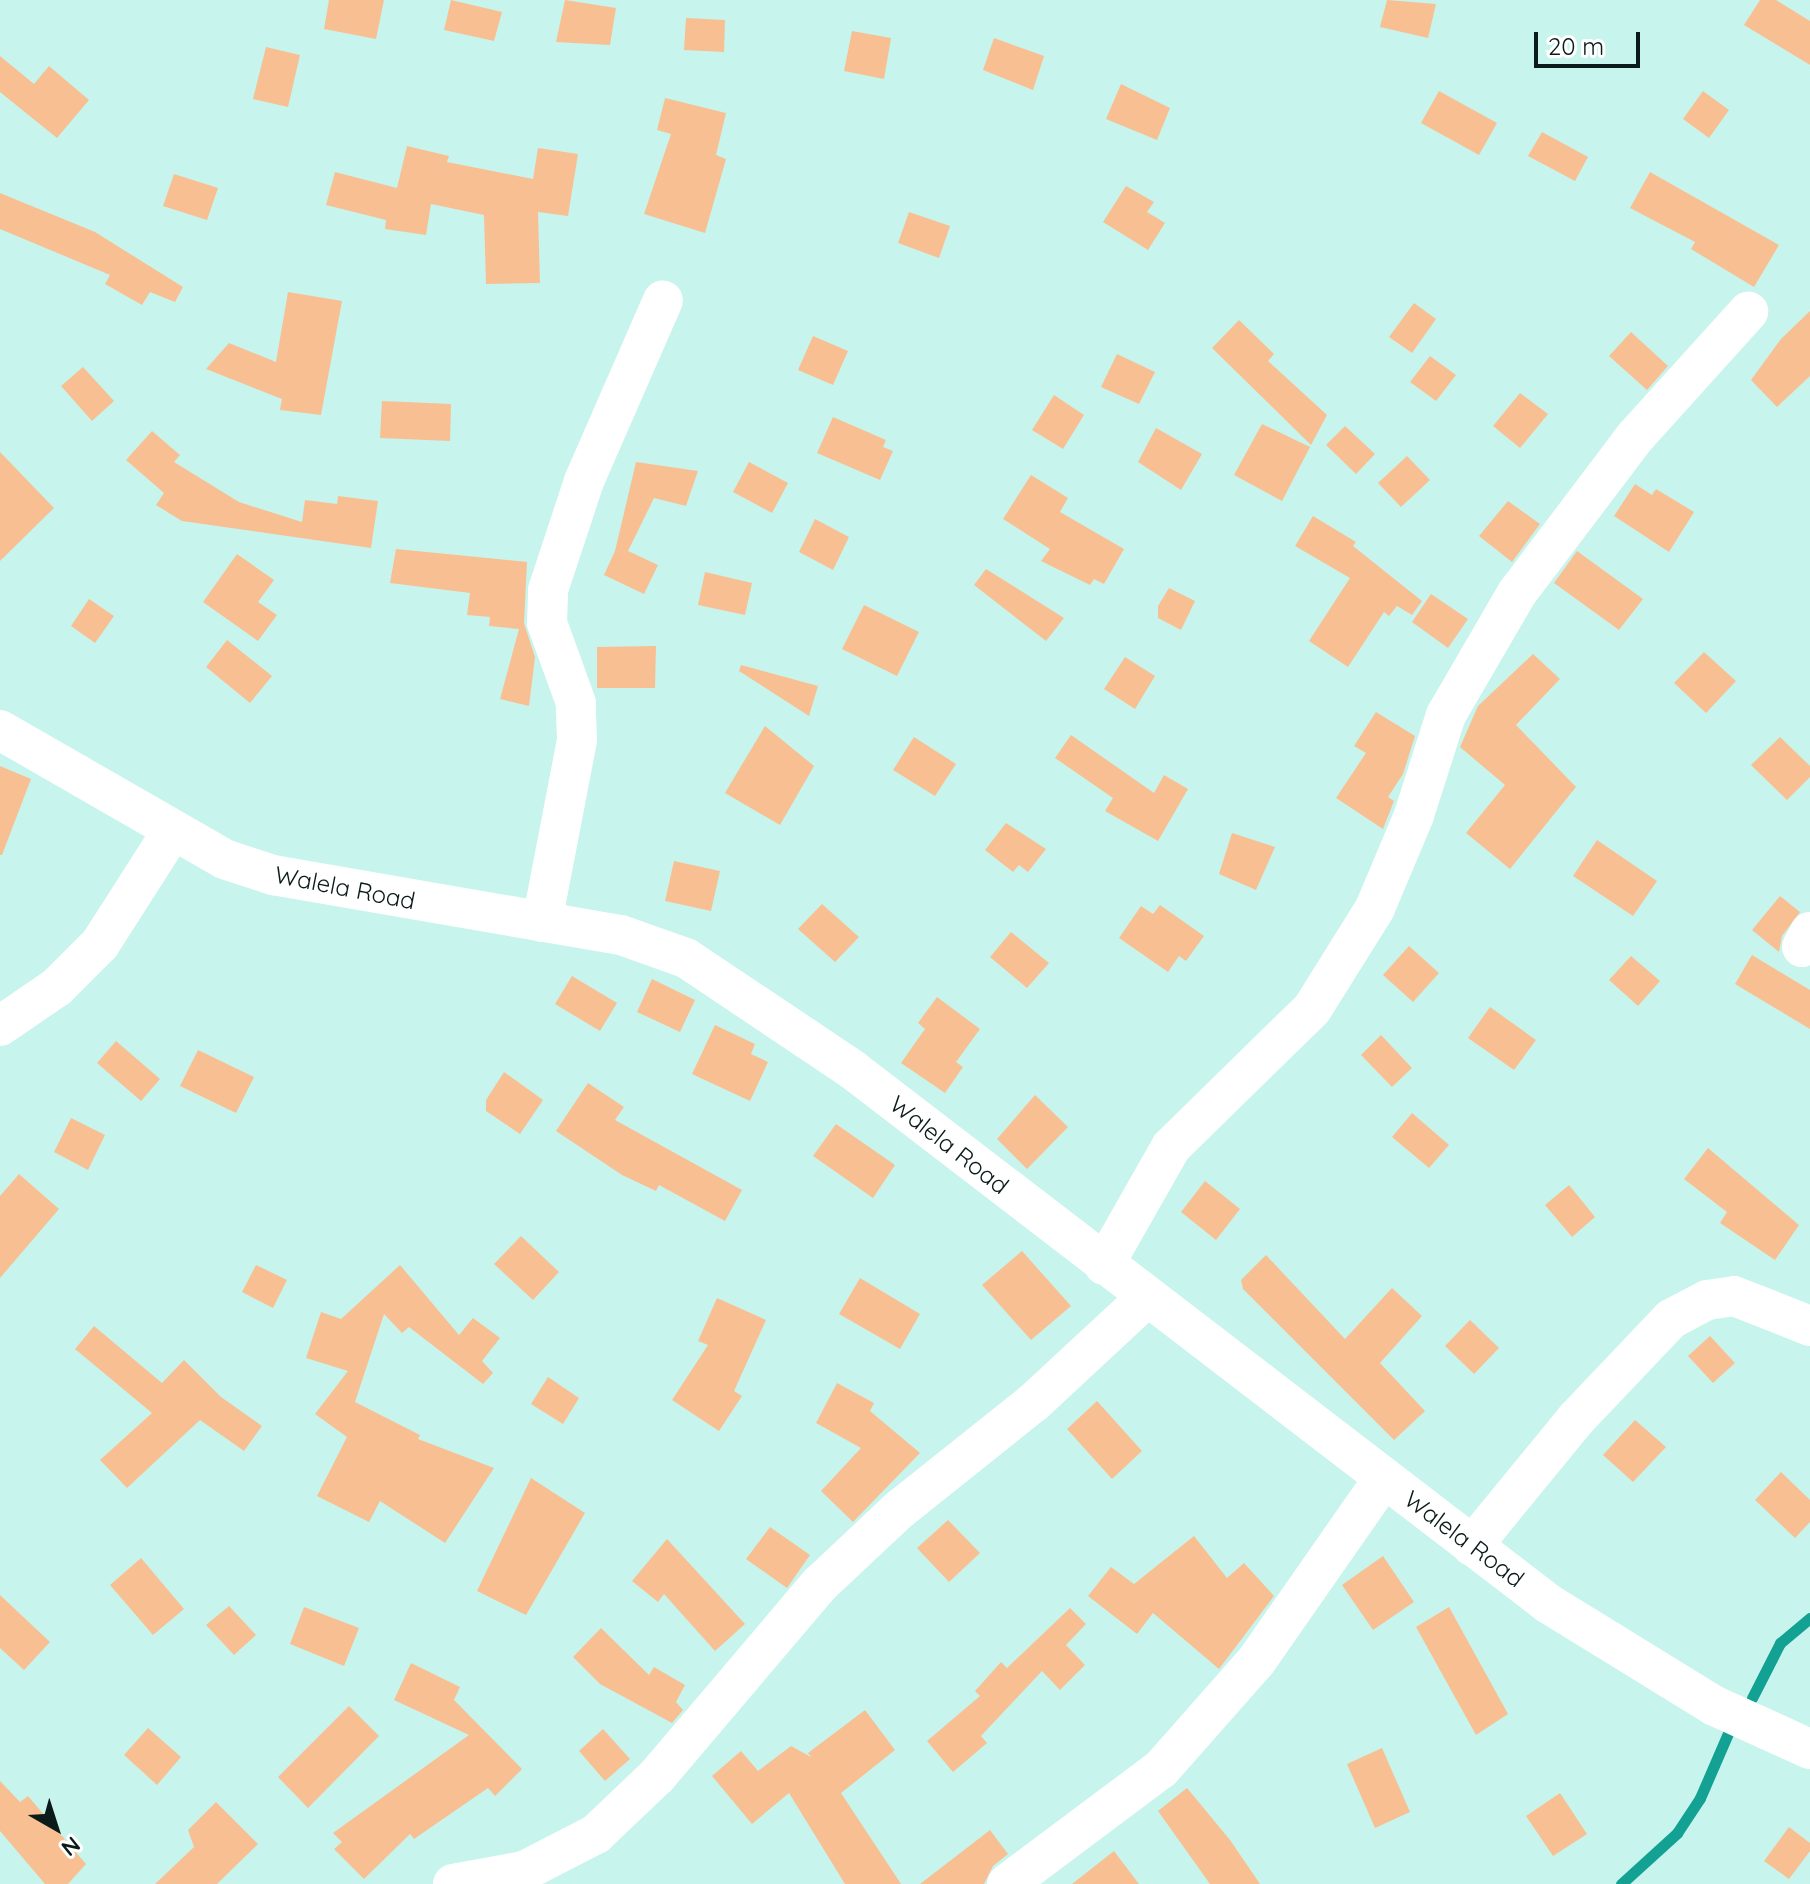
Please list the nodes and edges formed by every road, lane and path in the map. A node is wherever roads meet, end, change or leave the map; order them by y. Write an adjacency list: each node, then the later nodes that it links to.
1 (663, 300): 5 (street)
2 (1748, 312): 7 (street)
3 (0, 730): 4 (street, Walela Road)
4 (173, 830): 5 (street, Walela Road); 6 (street)
5 (542, 922): 7 (street, Walela Road)
6 (0, 1026)
7 (1104, 1265): 8 (street, Walela Road)
8 (1147, 1297): 10 (street, Walela Road); 13 (street)
9 (1810, 1326): 11 (street)
10 (1384, 1478): 11 (street, Walela Road); 15 (street)
11 (1472, 1546): 12 (street, Walela Road)
12 (1810, 1749)
13 (531, 1878): 14 (street)
14 (453, 1884)
15 (1007, 1884)

